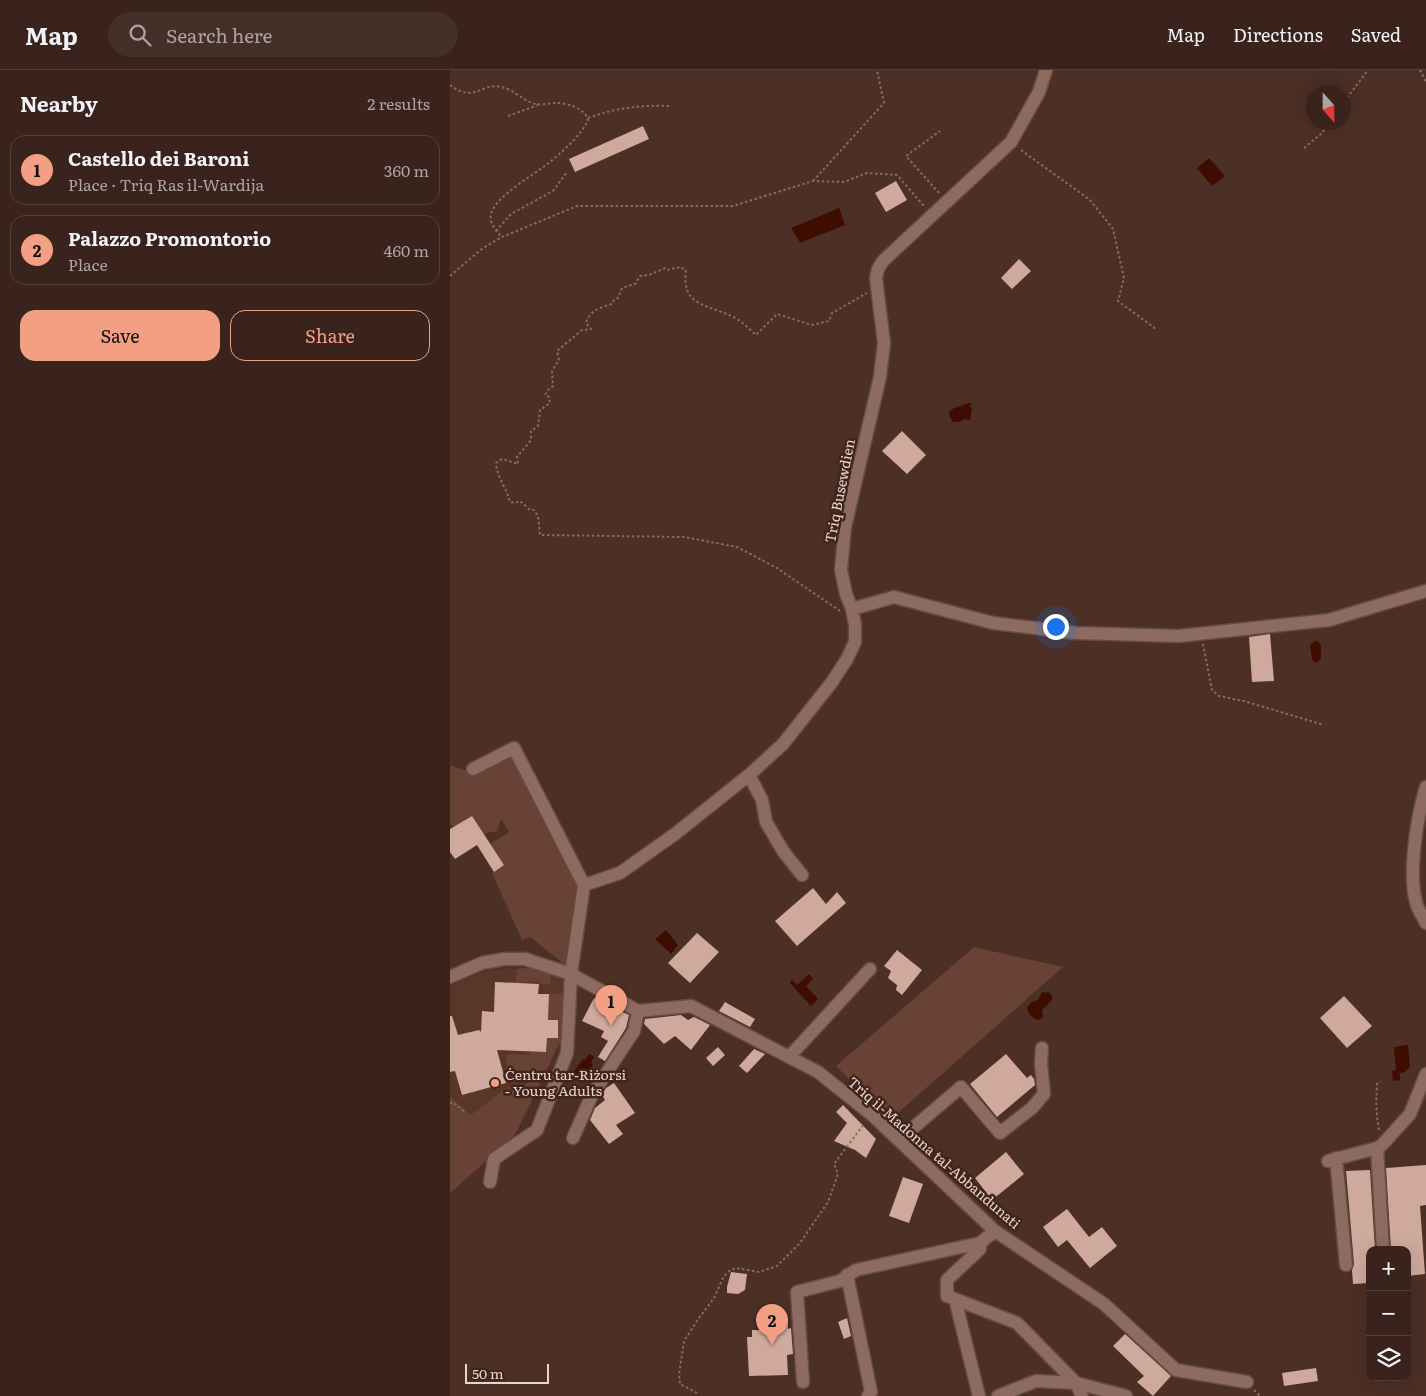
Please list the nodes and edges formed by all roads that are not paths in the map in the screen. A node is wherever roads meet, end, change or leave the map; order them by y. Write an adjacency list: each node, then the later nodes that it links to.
1 (1046, 70): 3 (street, Triq Busewdien)
2 (1426, 591): 3 (street)
3 (852, 609): 5 (street, Triq Busewdien)
4 (473, 769): 8 (street)
5 (749, 775): 7 (street); 8 (street, Triq Busewdien)
6 (1426, 787): 9 (street)
7 (802, 875)
8 (584, 885): 11 (street)
9 (1426, 923)
10 (870, 969): 15 (street)
11 (571, 974): 12 (street); 13 (street); 20 (street)
12 (450, 977)
13 (638, 1011): 15 (street, Triq il-Madonna tal-Abbandunati); 17 (street)
14 (1042, 1048): 18 (street)
15 (789, 1057): 18 (street, Triq il-Madonna tal-Abbandunati)
16 (1426, 1074): 19 (street)
17 (573, 1138)
18 (899, 1140): 21 (street, Triq il-Madonna tal-Abbandunati)
19 (1379, 1146): 23 (street); 24 (street)
20 (490, 1182)
21 (995, 1231): 22 (street); 28 (street, Triq il-Madonna tal-Abbandunati)
22 (980, 1243): 25 (street); 26 (street)
23 (1383, 1246)
24 (1346, 1265)
25 (847, 1275): 27 (street); 30 (street)
26 (956, 1299): 29 (street); 31 (street)
27 (803, 1382)
28 (1247, 1382)
29 (1076, 1383): 32 (street); 33 (street); 34 (street)
30 (868, 1396)
31 (979, 1396)
32 (998, 1396)
33 (1082, 1396)
34 (1126, 1396)

